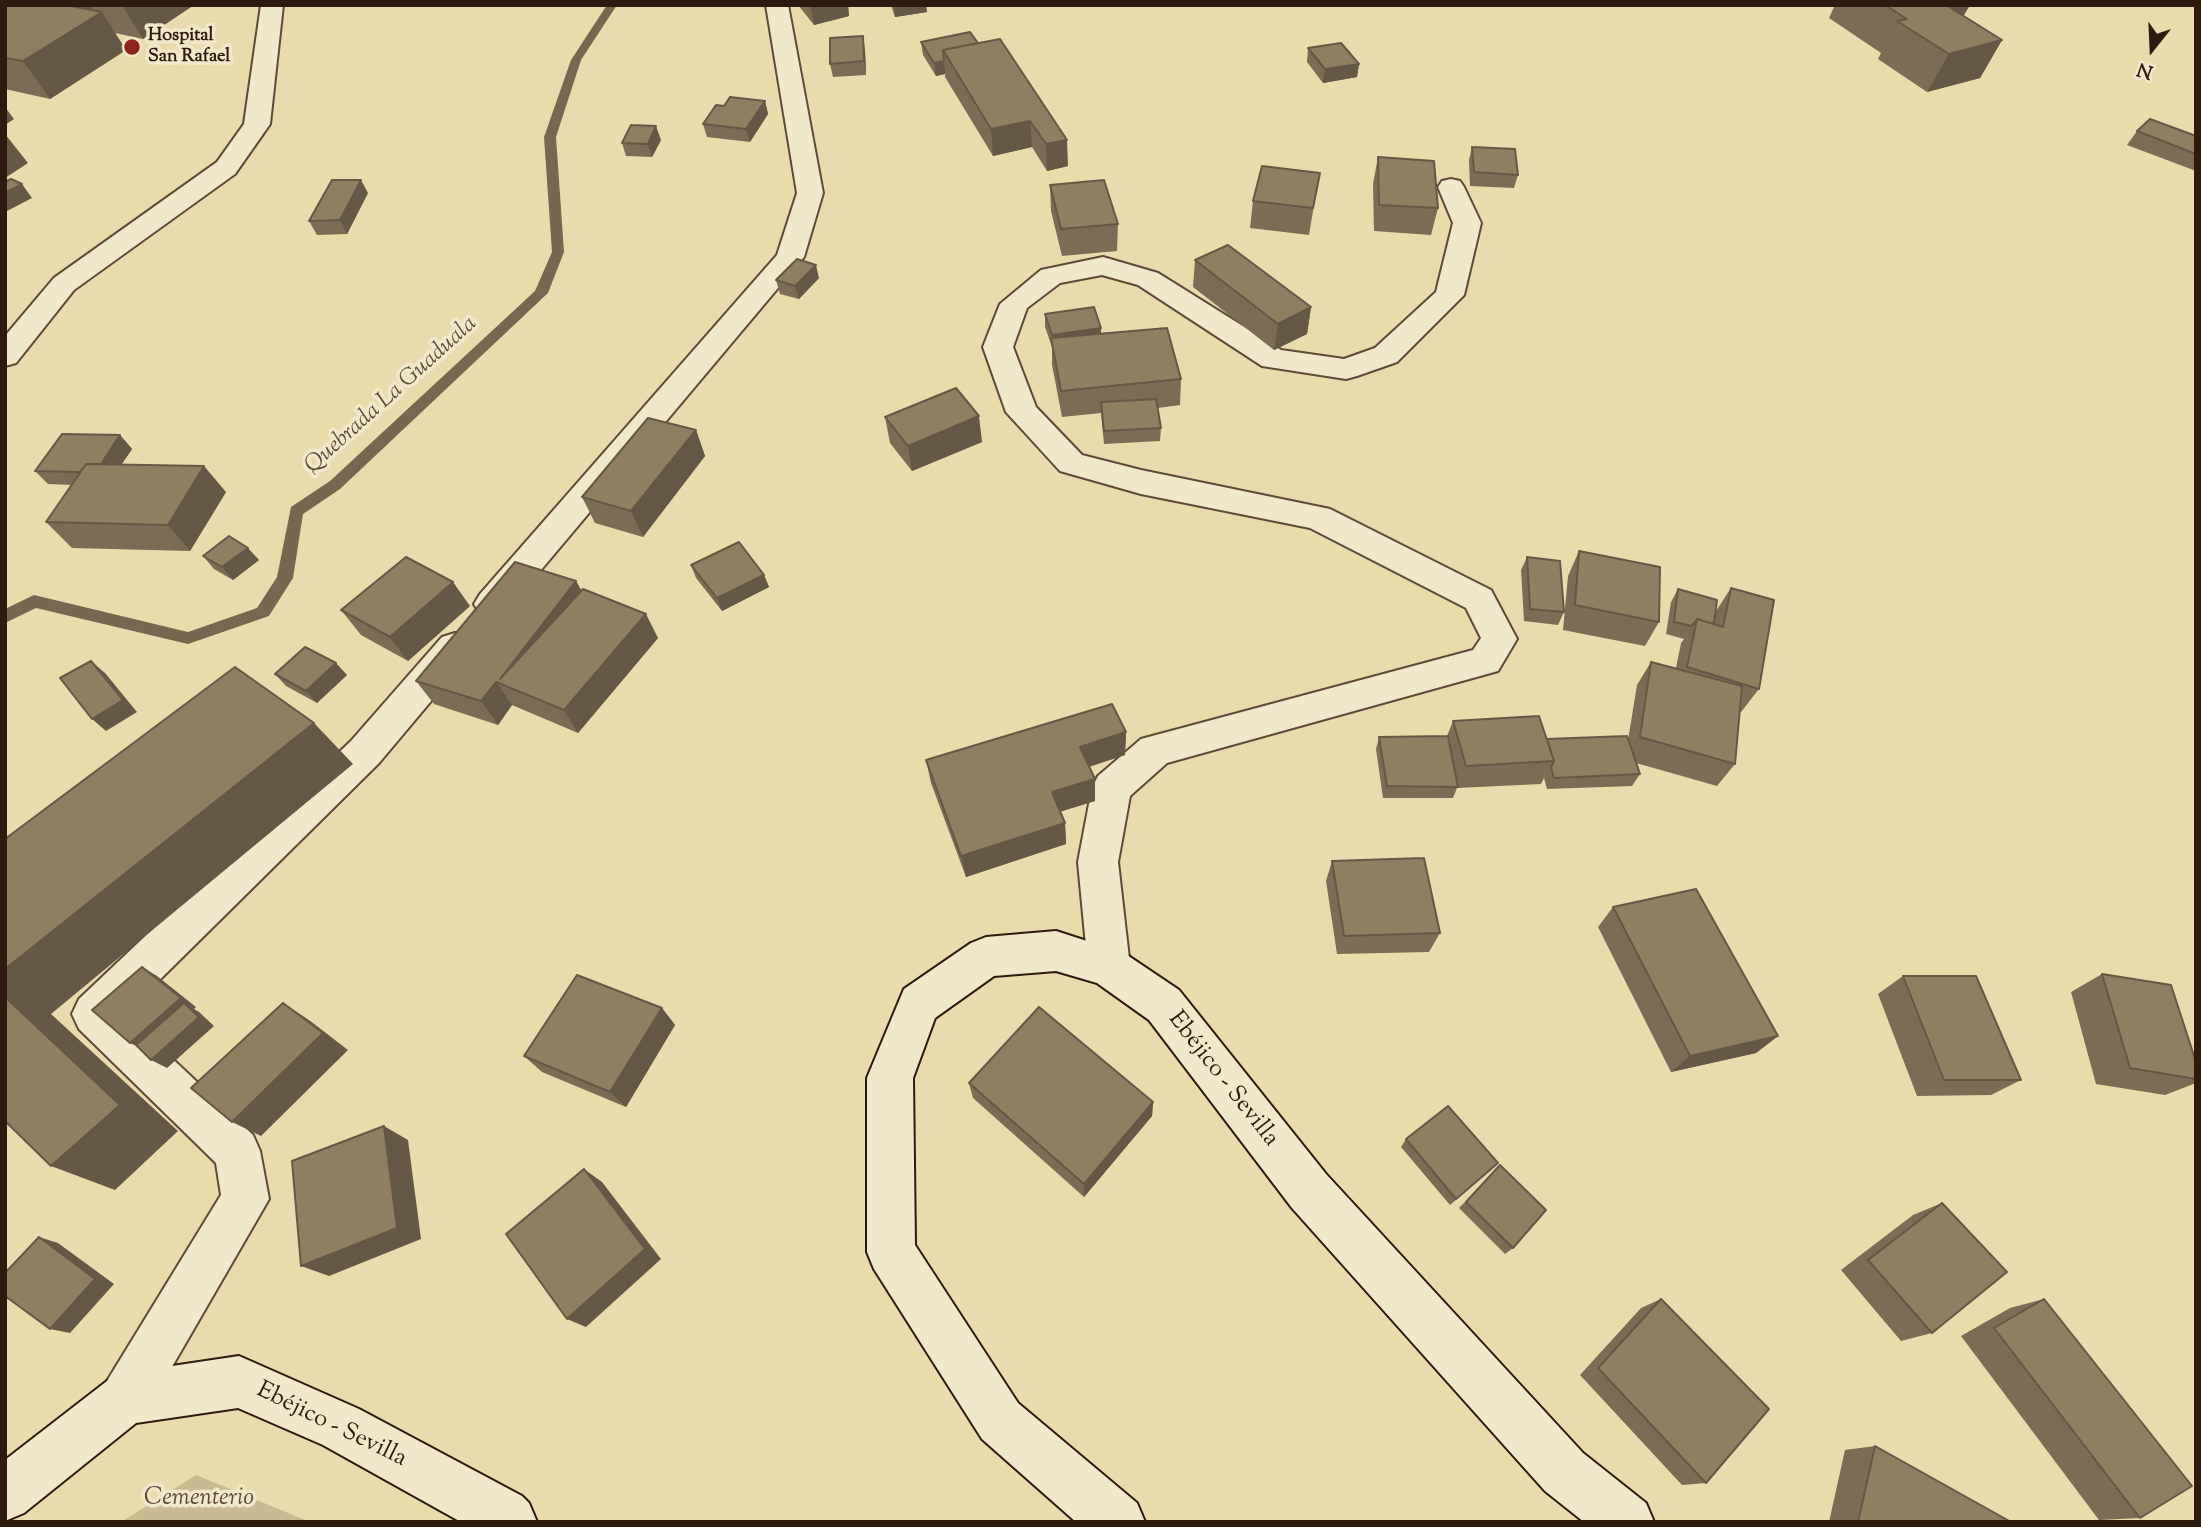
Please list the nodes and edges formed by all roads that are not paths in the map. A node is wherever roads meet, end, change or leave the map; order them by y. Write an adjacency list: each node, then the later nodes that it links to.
1 (272, 5): 4 (street)
2 (777, 5): 6 (street)
3 (1451, 187): 5 (street)
4 (5, 356)
5 (1109, 967): 9 (street, Ebéjico - Sevilla); 10 (street, Ebéjico - Sevilla)
6 (125, 1399): 7 (street, Ebéjico - Sevilla); 8 (street, Ebéjico - Sevilla)
7 (5, 1494)
8 (510, 1522)
9 (1118, 1522)
10 (1627, 1522)

